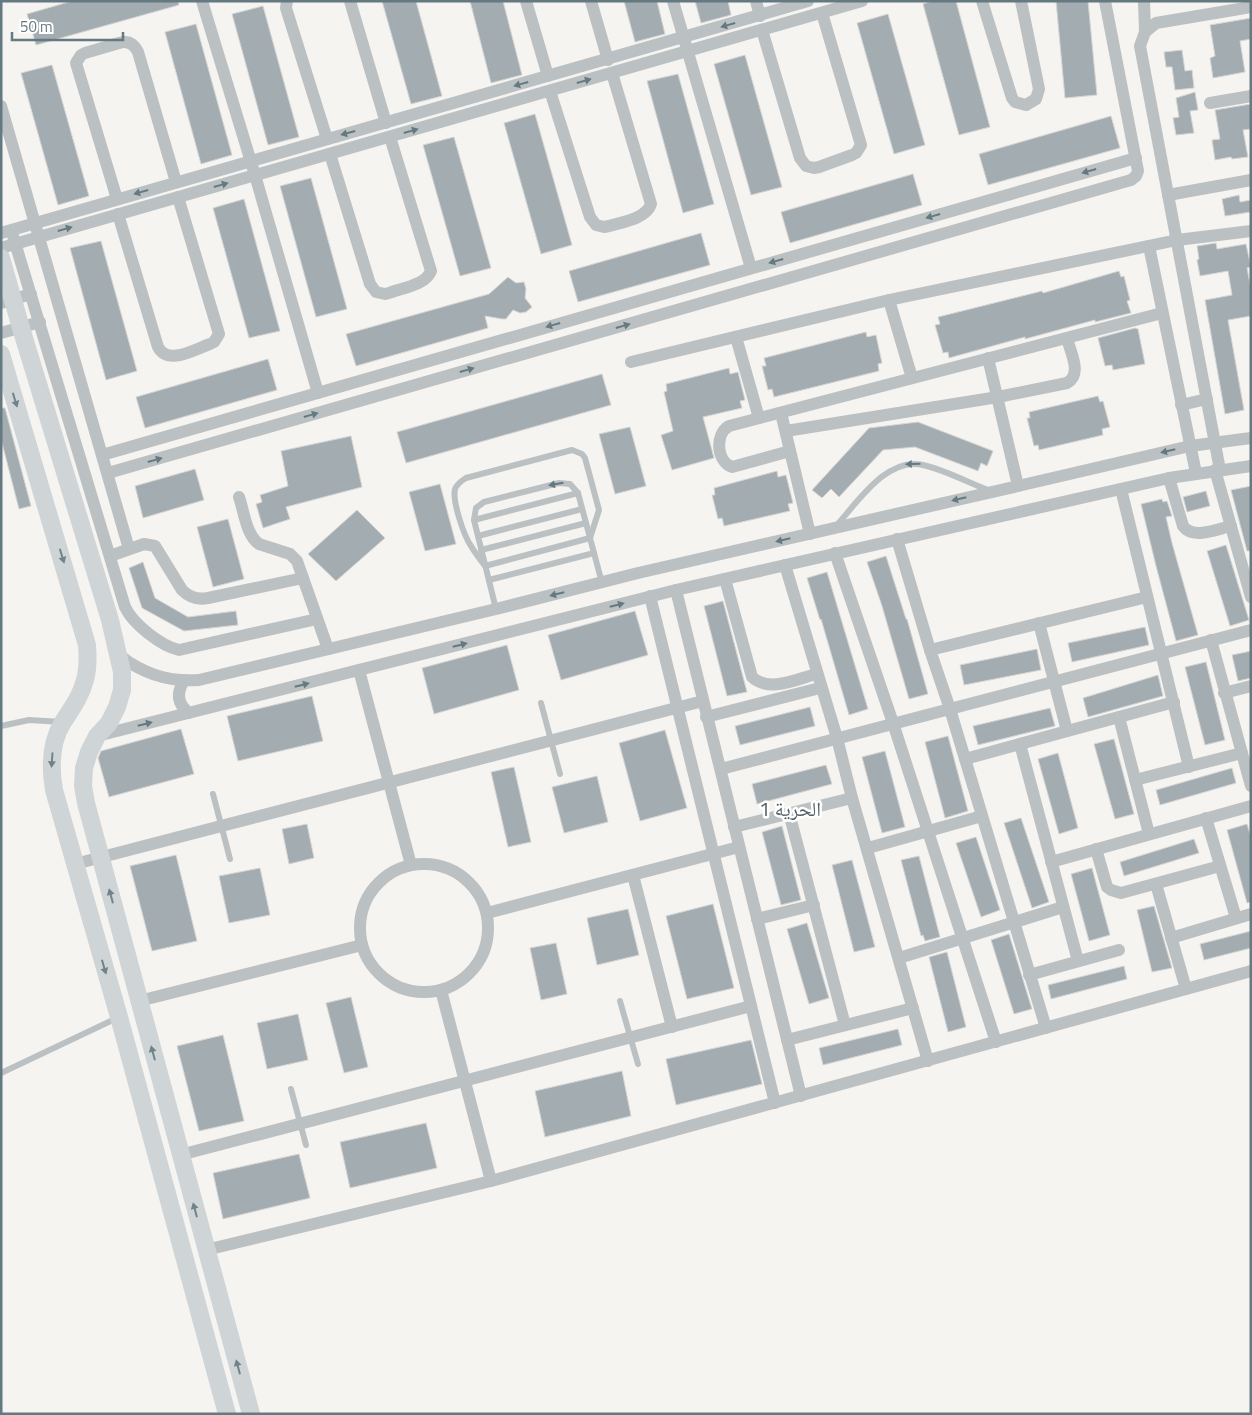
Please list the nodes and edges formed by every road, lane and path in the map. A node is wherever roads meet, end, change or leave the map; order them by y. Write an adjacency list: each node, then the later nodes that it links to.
1 (202, 1): 33 (street)
2 (287, 1): 30 (street)
3 (350, 1): 28 (street)
4 (526, 1): 23 (street)
5 (591, 1): 21 (street)
6 (673, 1): 19 (street)
7 (756, 1): 16 (street)
8 (808, 1): 16 (street)
9 (862, 1): 15 (street)
10 (982, 1): 11 (street)
11 (1021, 1)
12 (1105, 1): 32 (street)
13 (1144, 1): 18 (street)
14 (1251, 6): 18 (street)
15 (822, 12): 17 (street); 17 (street)
16 (760, 16): 19 (street, one-way to 19)
17 (762, 30): 20 (street)
18 (1145, 32): 37 (street)
19 (684, 38): 20 (street); 21 (street)
20 (688, 51): 22 (street); 50 (street)
21 (608, 60): 23 (street)
22 (612, 73): 24 (street, one-way to 22); 24 (street)
23 (548, 76): 28 (street, one-way to 28)
24 (550, 91): 29 (street, one-way to 24)
25 (1251, 96): 26 (street)
26 (1210, 103)
27 (1, 106): 41 (street)
28 (386, 123): 30 (street, one-way to 30)
29 (390, 136): 31 (street); 31 (street)
30 (326, 139): 33 (street)
31 (330, 154): 34 (street)
32 (1136, 158): 50 (street, one-way to 50); 78 (street, one-way to 32)
33 (251, 161): 34 (street); 36 (street)
34 (255, 175): 38 (street, one-way to 34); 64 (street)
35 (1251, 180): 37 (street)
36 (176, 182): 39 (street, one-way to 39); 39 (street)
37 (1168, 196): 45 (street)
38 (178, 197): 40 (street); 40 (street)
39 (117, 199): 41 (street)
40 (118, 214): 44 (street, one-way to 40)
41 (35, 222): 42 (street); 44 (street)
42 (6, 231): 46 (street)
43 (1251, 231): 45 (street)
44 (39, 236): 46 (street); 75 (street)
45 (1176, 240): 47 (street); 66 (street)
46 (16, 244): 48 (street); 51 (street)
47 (1149, 246): 52 (street); 54 (street)
48 (1, 248)
49 (1, 258): 53 (street)
50 (751, 268): 64 (street, one-way to 64)
51 (31, 294): 53 (street); 55 (street)
52 (889, 300): 58 (street); 63 (street)
53 (7, 302): 56 (street)
54 (1162, 312): 59 (street); 67 (street)
55 (40, 322): 56 (street); 99 (street)
56 (20, 328): 57 (street); 119 (street)
57 (1, 333)
58 (736, 337): 62 (street); 69 (street)
59 (1066, 338): 61 (street); 65 (street)
60 (1, 354): 137 (street, one-way to 137)
61 (988, 358): 63 (street); 65 (street)
62 (631, 362)
63 (912, 378): 68 (street)
64 (318, 393): 75 (street)
65 (998, 397): 70 (street); 81 (street)
66 (1207, 399): 67 (street); 72 (street)
67 (1181, 405): 73 (street)
68 (781, 413): 69 (street); 70 (street)
69 (759, 418): 74 (street)
70 (786, 431): 74 (street)
71 (1251, 438): 72 (street)
72 (1215, 442): 73 (street); 77 (street)
73 (1190, 446): 79 (street); 81 (street, one-way to 81)
74 (790, 451): 91 (street)
75 (102, 455): 78 (street)
76 (1251, 466): 77 (street)
77 (1218, 470): 79 (street); 89 (street)
78 (108, 474): 95 (street)
79 (1196, 474): 80 (street)
80 (1169, 478): 82 (street); 89 (street)
81 (1018, 486): 83 (street)
82 (1120, 489): 94 (street); 109 (street)
83 (992, 492): 90 (street, one-way to 90); 90 (lane, one-way to 90)
84 (578, 493): 86 (lane); 87 (lane); 87 (lane, one-way to 87)
85 (239, 497): 102 (street)
86 (582, 509): 88 (lane); 92 (lane)
87 (474, 520): 92 (lane)
88 (586, 523): 93 (lane); 96 (lane)
89 (1231, 526): 106 (street)
90 (833, 528): 91 (street)
91 (810, 534): 105 (street, one-way to 105)
92 (478, 536): 96 (lane)
93 (590, 538): 97 (lane); 101 (lane); 101 (lane)
94 (897, 539): 98 (street); 117 (street)
95 (129, 549): 99 (street); 102 (street)
96 (481, 550): 101 (lane)
97 (594, 553): 104 (lane); 105 (lane)
98 (835, 553): 100 (street); 138 (street)
99 (110, 556): 112 (street)
100 (785, 565): 103 (street); 121 (street)
101 (485, 566): 104 (lane)
102 (303, 578): 112 (street)
103 (725, 579): 107 (street); 124 (street)
104 (489, 580): 111 (lane)
105 (602, 583): 111 (street, one-way to 111)
106 (1249, 583): 110 (street)
107 (676, 590): 108 (street); 129 (street)
108 (650, 596): 120 (street, one-way to 108); 132 (street)
109 (1147, 597): 113 (street); 118 (street)
110 (1251, 597)
111 (496, 609): 116 (street)
112 (317, 619): 116 (street)
113 (1039, 623): 117 (street); 123 (street)
114 (1251, 630): 115 (street)
115 (1211, 640): 118 (street); 127 (street)
116 (328, 649): 122 (street)
117 (930, 650): 133 (street)
118 (1162, 653): 123 (street); 130 (street)
119 (119, 655): 122 (street); 141 (street)
120 (359, 670): 134 (street, one-way to 120); 151 (street)
121 (816, 674): 124 (street); 126 (street)
122 (184, 681): 134 (street)
123 (1055, 681): 133 (street); 140 (street)
124 (773, 685): 128 (street)
125 (1251, 686): 127 (street)
126 (820, 688): 128 (street); 142 (street)
127 (1224, 693): 145 (street)
128 (776, 699): 135 (street)
129 (703, 701): 132 (street); 135 (street)
130 (1174, 702): 136 (street); 147 (street)
131 (541, 703): 143 (lane)
132 (678, 708): 143 (street); 166 (street)
133 (950, 709): 138 (street); 146 (street)
134 (189, 713): 141 (street, one-way to 134)
135 (706, 717): 148 (street)
136 (1119, 717): 140 (street); 150 (street)
137 (63, 722): 139 (lane); 170 (street, one-way to 170)
138 (893, 724): 142 (street); 161 (street)
139 (1, 726)
140 (1067, 731): 144 (street)
141 (97, 736): 167 (street)
142 (837, 738): 148 (street); 154 (street)
143 (551, 741): 149 (lane); 151 (street)
144 (1020, 744): 146 (street); 169 (street)
145 (1242, 753): 147 (street); 152 (street)
146 (964, 759): 157 (street)
147 (1189, 766): 150 (street)
148 (721, 769): 160 (street)
149 (560, 774)
150 (1135, 780): 162 (street)
151 (389, 783): 159 (street); 171 (street)
152 (1251, 786)
153 (214, 794): 159 (lane)
154 (852, 798): 156 (street); 164 (street)
155 (1251, 806): 158 (street)
156 (790, 813): 160 (street); 175 (street)
157 (982, 816): 161 (street); 181 (street)
158 (1206, 818): 162 (street); 172 (street)
159 (222, 827): 167 (street); 168 (lane)
160 (734, 827): 163 (street)
161 (928, 831): 164 (street); 182 (street)
162 (1149, 834): 165 (street)
163 (739, 847): 166 (street); 180 (street)
164 (868, 848): 186 (street)
165 (1096, 850): 169 (street); 174 (street)
166 (714, 854): 173 (street); 194 (street)
167 (100, 858): 170 (street); 192 (street, one-way to 167)
168 (230, 859)
169 (1051, 862): 176 (street)
170 (75, 864): 196 (street, one-way to 196)
171 (411, 865): 177 (street); 184 (street)
172 (1220, 866): 174 (street); 179 (street)
173 (633, 875): 177 (street); 198 (street)
174 (1156, 884): 183 (street)
175 (814, 905): 180 (street); 197 (street)
176 (1063, 907): 181 (street); 187 (street)
177 (487, 913): 191 (street)
178 (1251, 914): 179 (street)
179 (1236, 918): 183 (street)
180 (756, 920): 201 (street)
181 (1013, 922): 182 (street); 189 (street)
182 (962, 938): 186 (street); 202 (street)
183 (1171, 938): 190 (street)
184 (362, 945): 191 (street); 192 (street)
185 (1119, 950): 187 (street)
186 (899, 958): 195 (street)
187 (1078, 961): 189 (street)
188 (1251, 971): 190 (street)
189 (1029, 975): 199 (street)
190 (1186, 989): 199 (street)
191 (441, 990): 206 (street)
192 (139, 1001): 212 (street, one-way to 192)
193 (620, 1001): 200 (lane)
194 (751, 1006): 198 (street); 209 (street)
195 (913, 1008): 197 (street); 203 (street)
196 (118, 1017): 205 (lane); 216 (street)
197 (846, 1025): 201 (street)
198 (672, 1027): 200 (street)
199 (1046, 1028): 202 (street)
200 (630, 1038): 204 (lane); 206 (street)
201 (787, 1040): 208 (street)
202 (996, 1042): 203 (street)
203 (928, 1061): 208 (street)
204 (638, 1064)
205 (1, 1073)
206 (465, 1081): 210 (street); 213 (street)
207 (291, 1089): 210 (lane)
208 (801, 1096): 209 (street)
209 (775, 1103): 213 (street)
210 (300, 1124): 211 (lane); 212 (street)
211 (306, 1145)
212 (180, 1155): 214 (street, one-way to 212)
213 (491, 1181): 214 (street)
214 (206, 1250): 215 (street)
215 (229, 1335): 216 (street); 218 (street, one-way to 215)
216 (207, 1341): 217 (street)
217 (227, 1414)
218 (251, 1414)

